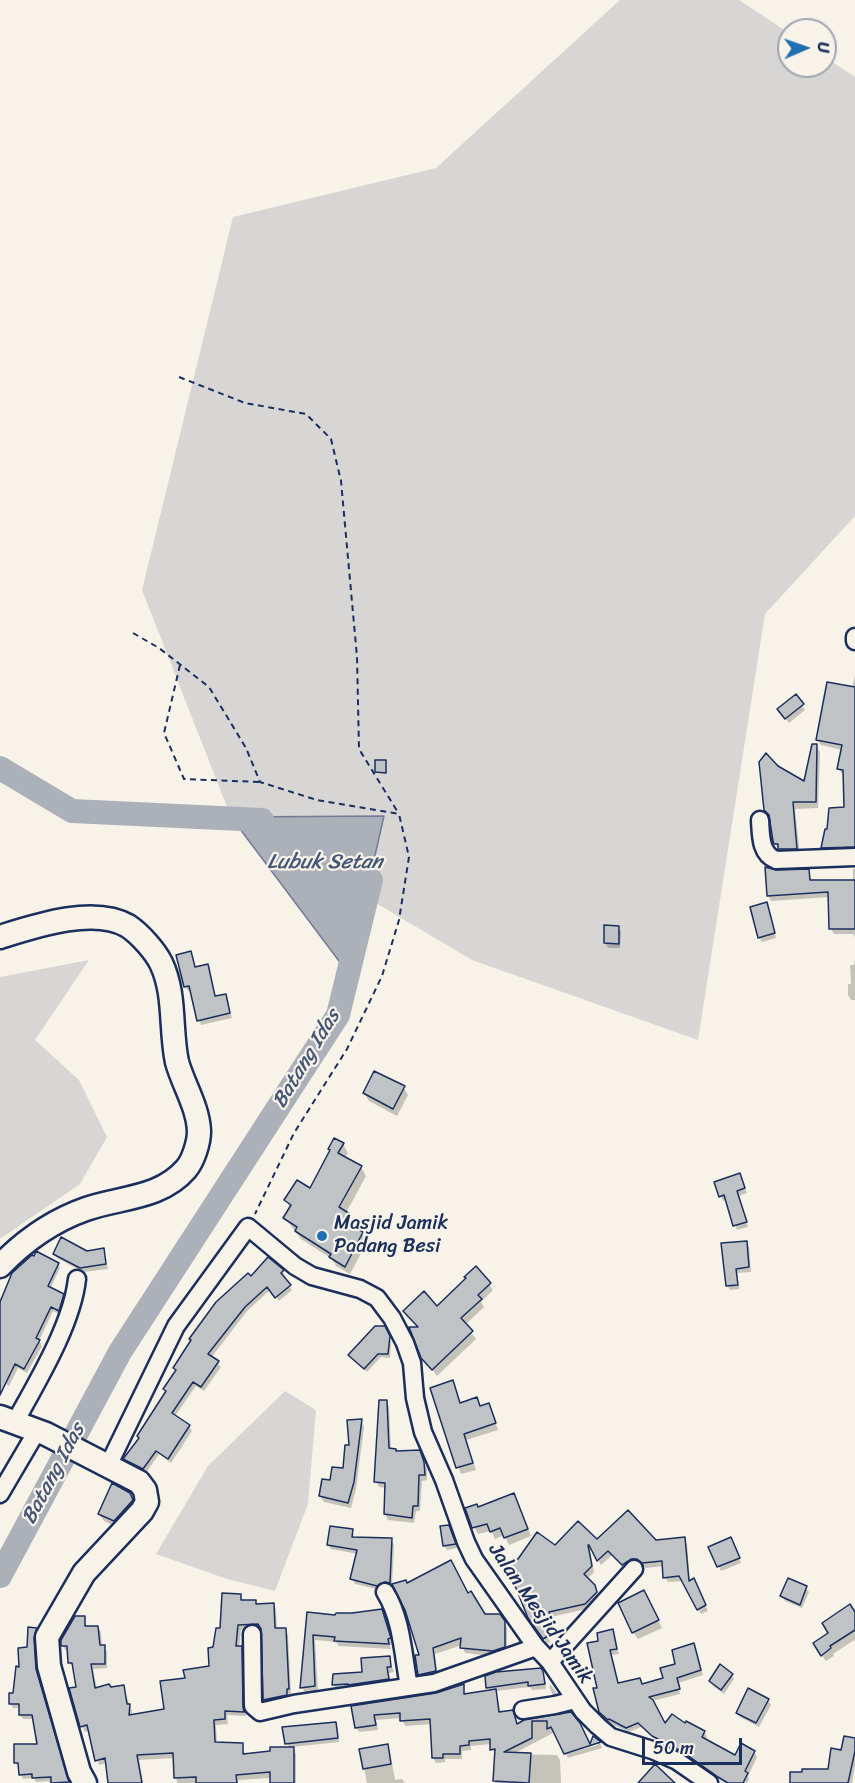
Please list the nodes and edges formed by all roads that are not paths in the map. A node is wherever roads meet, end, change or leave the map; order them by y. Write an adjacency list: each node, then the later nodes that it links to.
1 (759, 820): 2 (street)
2 (855, 856)
3 (0, 937): 4 (street)
4 (0, 1266)
5 (77, 1279): 6 (street)
6 (7, 1421): 7 (street)
7 (41, 1433): 8 (street); 9 (street)
8 (105, 1465): 13 (street, Jalan Mesjid Jamik); 18 (street)
9 (0, 1494)
10 (634, 1569): 14 (street)
11 (385, 1592): 15 (street)
12 (252, 1634): 15 (street)
13 (536, 1647): 14 (street, Jalan Mesjid Jamik); 15 (street)
14 (550, 1662): 16 (street, Jalan Mesjid Jamik)
15 (409, 1687)
16 (575, 1700): 17 (street); 19 (street, Jalan Mesjid Jamik)
17 (523, 1710)
18 (85, 1783)
19 (709, 1783)

